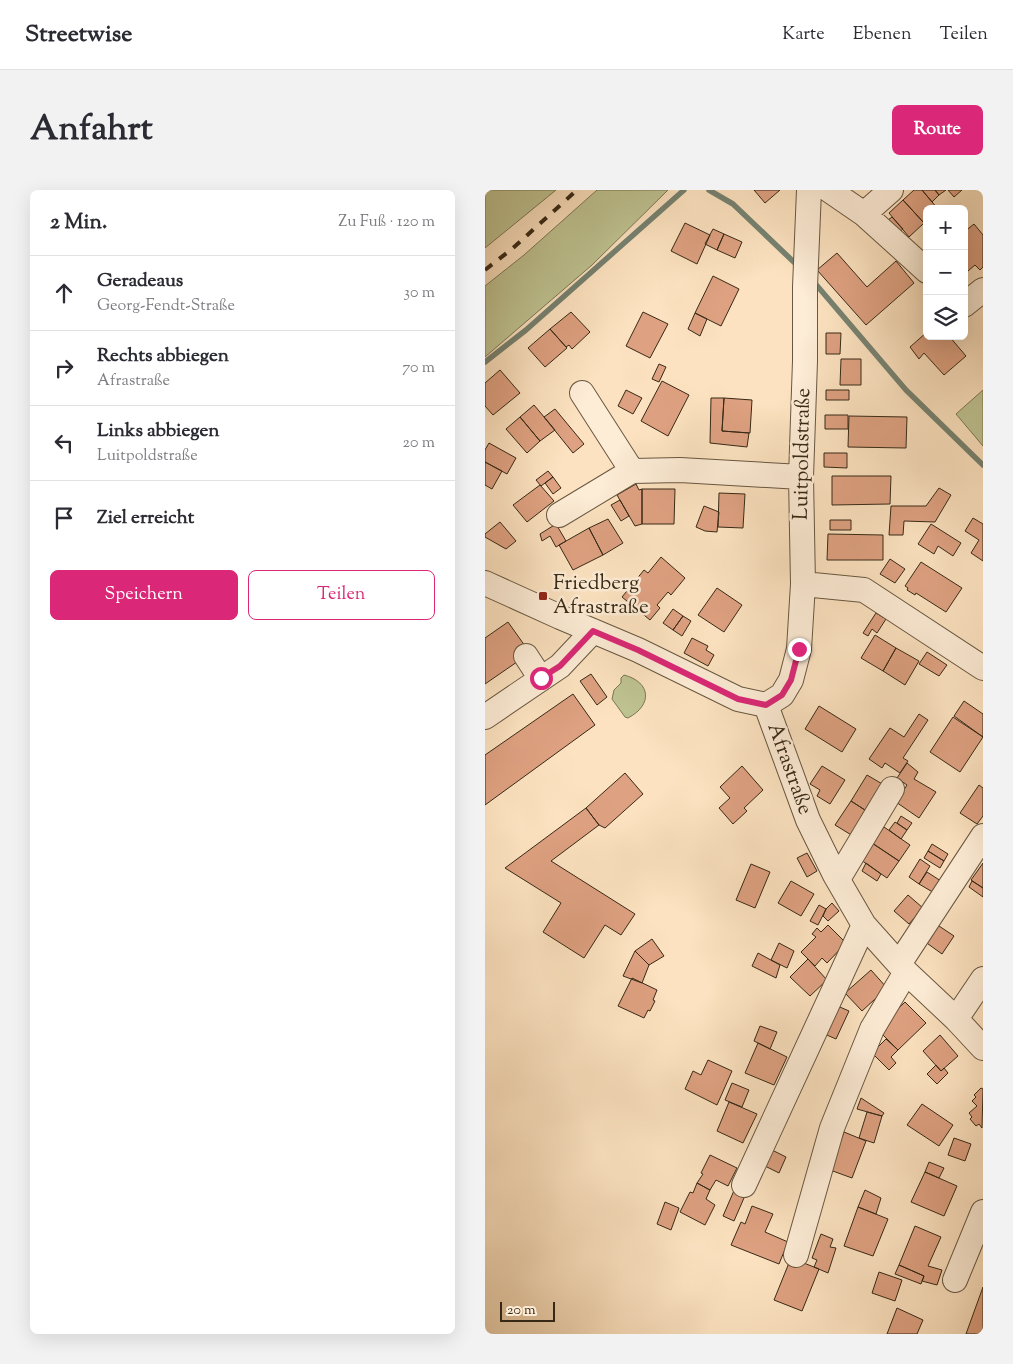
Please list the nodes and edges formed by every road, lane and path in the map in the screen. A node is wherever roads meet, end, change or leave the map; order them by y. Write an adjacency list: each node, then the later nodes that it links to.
1 (809, 190): 10 (street, Luitpoldstraße)
2 (829, 190): 4 (street)
3 (891, 190): 4 (street)
4 (864, 214): 5 (street)
5 (923, 267)
6 (983, 290): 7 (street)
7 (968, 303)
8 (582, 393): 9 (street)
9 (632, 472): 10 (street); 11 (street)
10 (801, 477): 13 (street, Luitpoldstraße)
11 (559, 515)
12 (485, 583): 14 (street, Afrastraße)
13 (803, 584): 16 (street); 18 (street, Luitpoldstraße)
14 (593, 631): 17 (street); 18 (street, Afrastraße)
15 (526, 656): 17 (street)
16 (983, 668)
17 (541, 678): 19 (street)
18 (766, 705): 22 (street, Afrastraße)
19 (485, 717)
20 (892, 789): 22 (street)
21 (983, 836): 24 (street)
22 (838, 879): 23 (street, Afrastraße)
23 (864, 924): 24 (street, Afrastraße); 28 (street)
24 (903, 968): 26 (street, Afrastraße); 30 (street)
25 (983, 979): 26 (street)
26 (956, 1019): 27 (street, Afrastraße)
27 (983, 1048)
28 (744, 1185)
29 (983, 1212): 31 (street)
30 (796, 1255)
31 (955, 1280)

